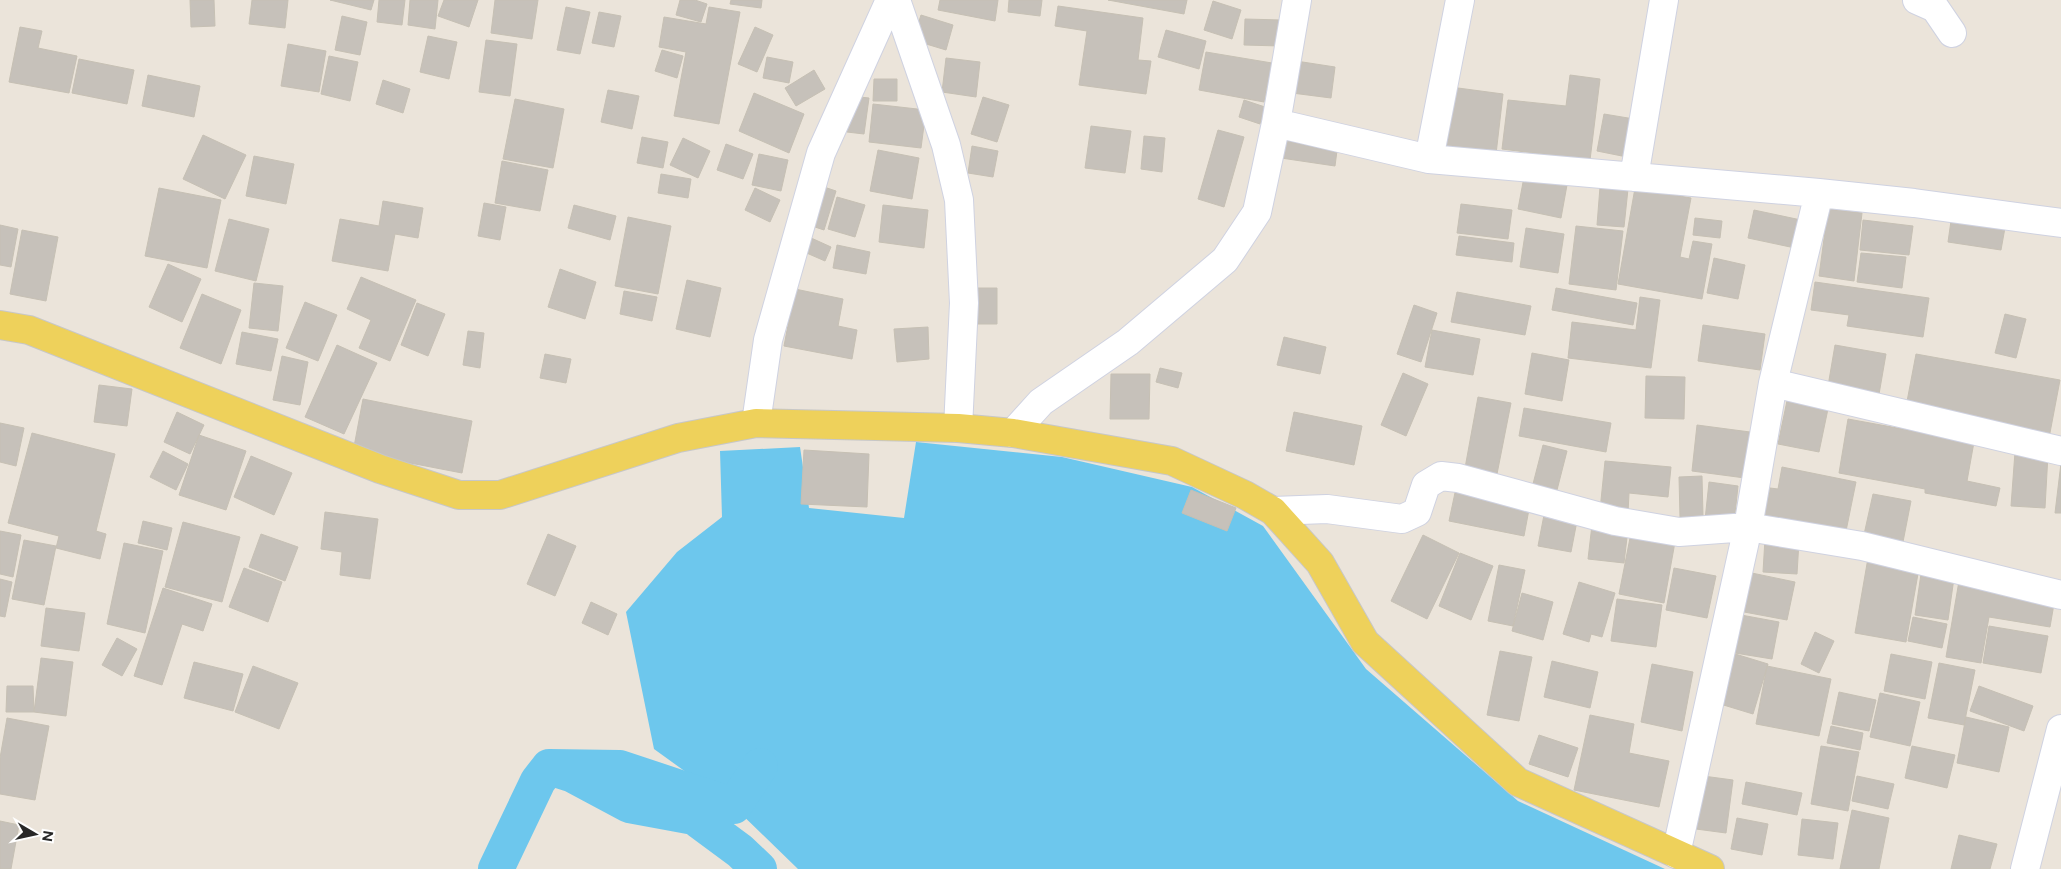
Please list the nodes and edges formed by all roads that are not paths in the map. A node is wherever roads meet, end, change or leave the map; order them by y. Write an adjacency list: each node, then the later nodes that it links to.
1 (890, 0): 15 (street)
2 (896, 0): 16 (street)
3 (1297, 0): 8 (street)
4 (1460, 0): 9 (street)
5 (1664, 0): 10 (street)
6 (1918, 0): 7 (street)
7 (1952, 33)
8 (1276, 123): 9 (street); 17 (street)
9 (1429, 158): 10 (street)
10 (1634, 177): 11 (street)
11 (1819, 193): 12 (street); 14 (street)
12 (2061, 223)
13 (0, 325): 15 (main road)
14 (1773, 383): 18 (street); 20 (street)
15 (756, 424): 16 (main road)
16 (958, 428): 17 (main road)
17 (1013, 433): 19 (main road)
18 (2061, 450)
19 (1273, 511): 20 (street); 23 (main road)
20 (1748, 527): 21 (street); 23 (street)
21 (2061, 595)
22 (2061, 730): 25 (street)
23 (1676, 854): 24 (main road)
24 (1710, 869)
25 (2025, 869)

